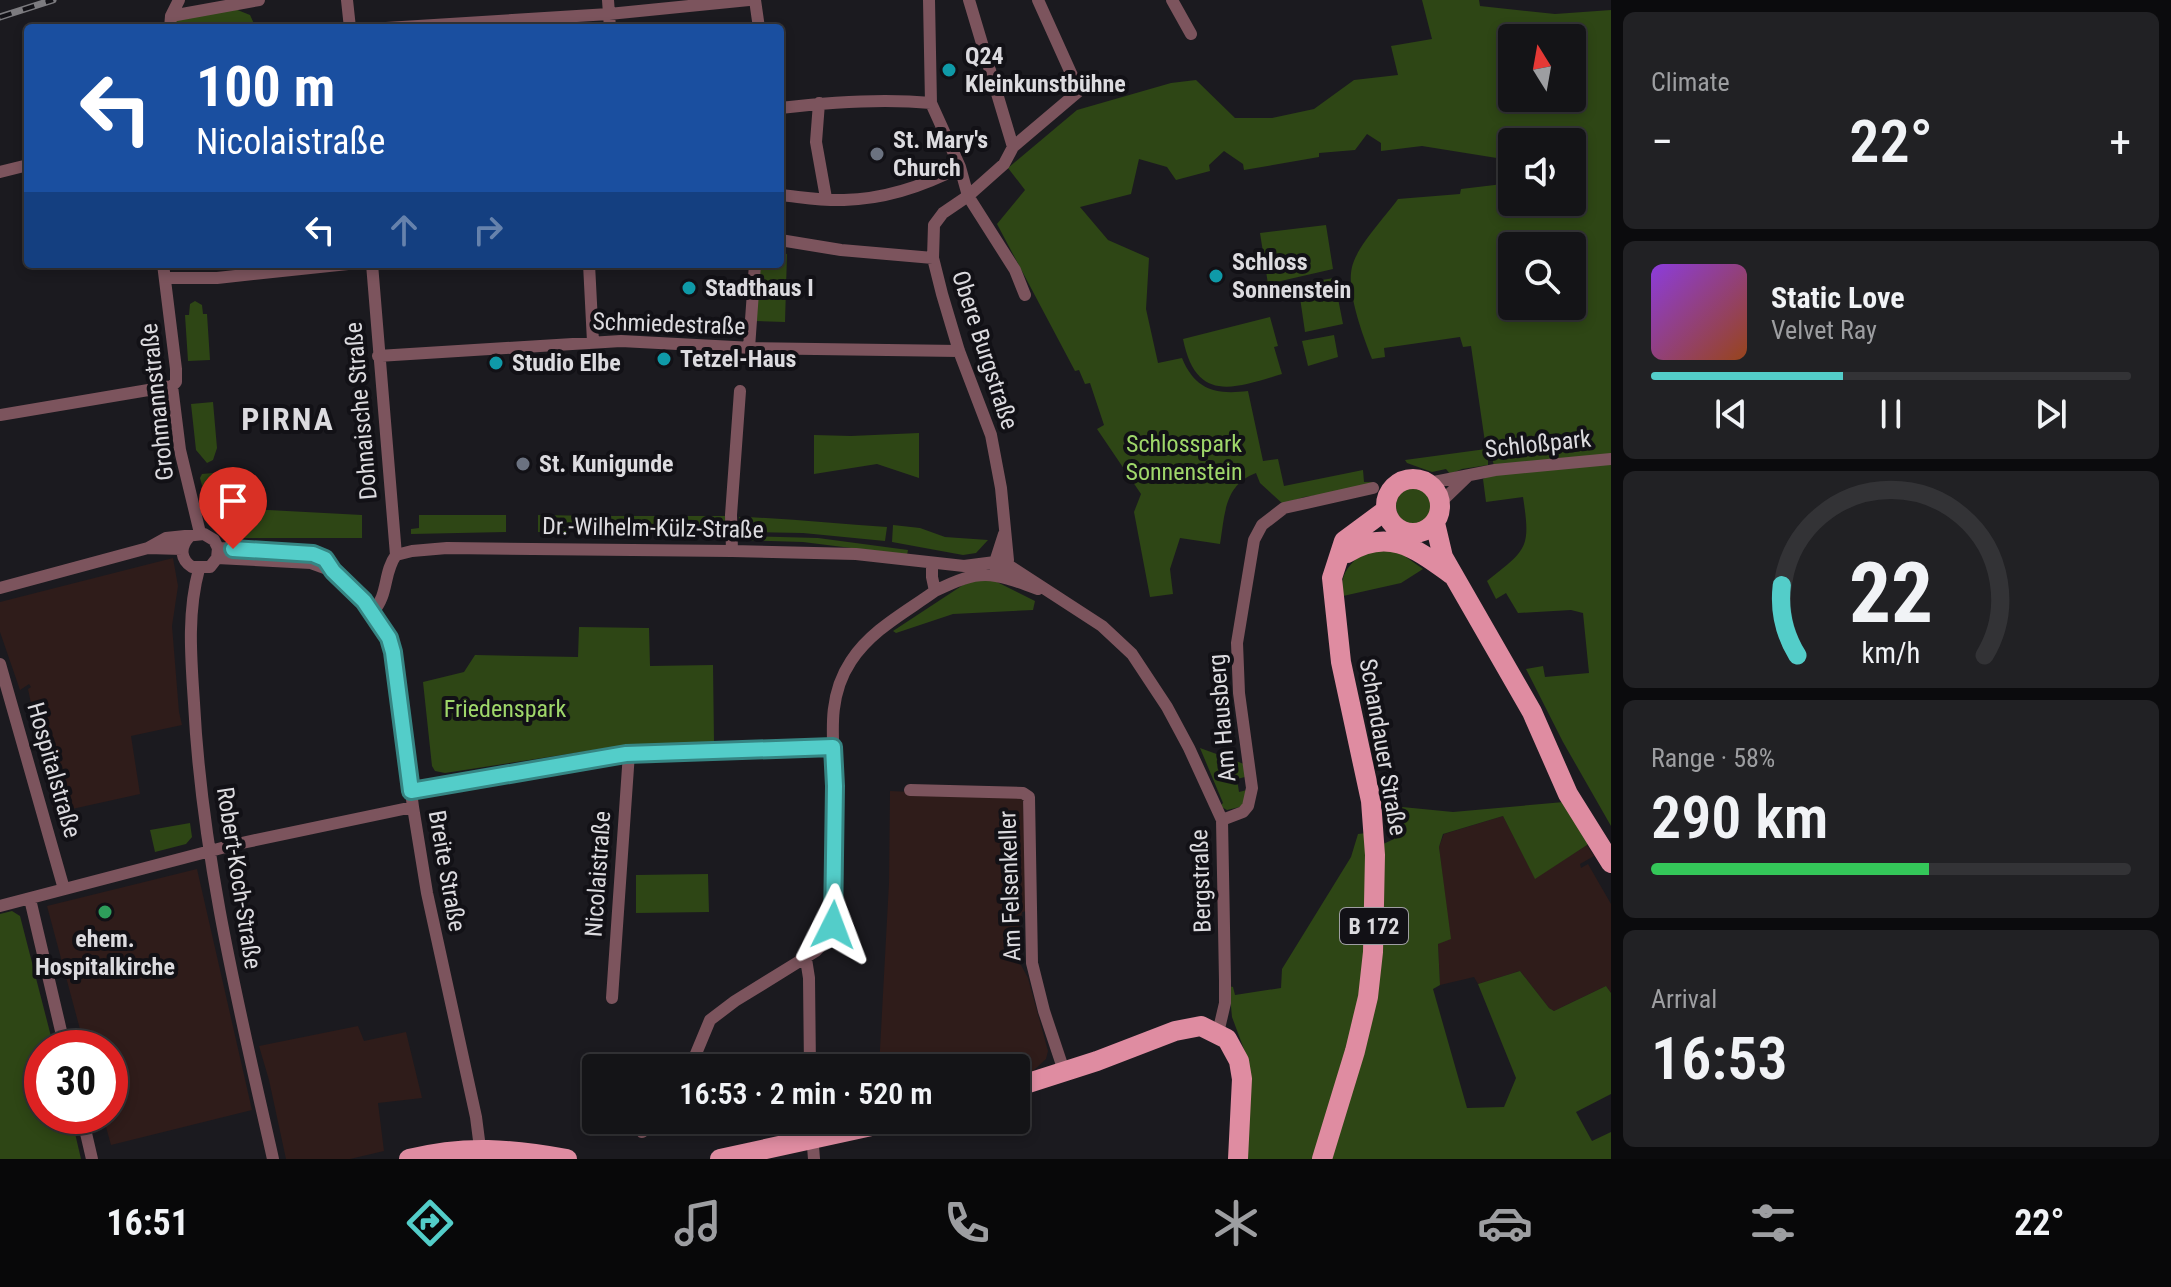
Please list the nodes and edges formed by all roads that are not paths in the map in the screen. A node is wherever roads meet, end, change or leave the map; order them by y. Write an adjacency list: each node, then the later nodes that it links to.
1 (179, 0): 12 (street)
2 (259, 0): 12 (street)
3 (347, 0): 13 (street)
4 (608, 0): 11 (street)
5 (749, 0): 11 (street)
6 (755, 0): 16 (street)
7 (929, 0): 19 (street)
8 (969, 0): 21 (street)
9 (1038, 0): 21 (street, Obere Burgstraße)
10 (1172, 0): 17 (street)
11 (609, 14): 14 (street); 15 (street)
12 (170, 22)
13 (350, 24)
14 (450, 24)
15 (610, 24)
16 (758, 24)
17 (1191, 34)
18 (819, 103): 19 (street); 20 (street); 26 (street)
19 (931, 103): 23 (street)
20 (784, 107)
21 (1013, 147): 27 (street, Obere Burgstraße)
22 (24, 166): 24 (street)
23 (960, 167): 26 (street); 27 (street)
24 (0, 172)
25 (784, 195): 26 (street)
26 (826, 198)
27 (963, 200): 29 (street, Obere Burgstraße); 36 (street)
28 (784, 241): 29 (street)
29 (933, 258): 39 (street, Obere Burgstraße)
30 (164, 268): 35 (street, Grohmannstraße)
31 (311, 268): 35 (street)
32 (372, 268): 40 (street, Dohnaische Straße)
33 (589, 268): 37 (street)
34 (755, 268): 38 (street)
35 (165, 278): 41 (street, Grohmannstraße)
36 (1025, 295)
37 (593, 342): 38 (street, Schmiedestraße); 40 (street, Schmiedestraße)
38 (751, 348): 39 (street, Schmiedestraße)
39 (959, 351): 59 (street, Obere Burgstraße)
40 (378, 356): 55 (street, Dohnaische Straße)
41 (172, 386): 43 (street); 51 (street, Grohmannstraße)
42 (740, 391): 52 (street)
43 (0, 415)
44 (1611, 459): 45 (street, Schloßpark)
45 (1469, 475): 46 (street, Schloßpark); 48 (street, Schloßpark)
46 (1429, 483): 48 (main road); 49 (main road, B 172)
47 (1373, 488): 74 (street, Am Hausberg)
48 (1441, 502): 50 (main road)
49 (1390, 518): 50 (main road); 54 (main road); 61 (main road, Schandauer Straße / B 172)
50 (1428, 528): 57 (main road)
51 (190, 540): 53 (street); 58 (street, Grohmannstraße); 62 (street)
52 (732, 551): 55 (street, Dr.-Wilhelm-Külz-Straße); 56 (street, Dr.-Wilhelm-Külz-Straße)
53 (217, 553): 58 (street); 64 (street, Breite Straße)
54 (1347, 553): 57 (main road); 61 (main road)
55 (396, 555): 64 (street)
56 (932, 564): 60 (street, Dr.-Wilhelm-Külz-Straße); 63 (street)
57 (1448, 566): 66 (main road)
58 (193, 567): 76 (street, Robert-Koch-Straße)
59 (1000, 567): 60 (street); 74 (street, Bergstraße)
60 (967, 571): 63 (street)
61 (1332, 578): 100 (main road, Schandauer Straße / B 172)
62 (0, 588)
63 (935, 591): 67 (street)
64 (373, 612): 71 (street, Breite Straße)
65 (0, 664): 78 (street, Hospitalstraße)
66 (1546, 740): 75 (main road); 77 (main road)
67 (833, 747): 68 (street); 81 (street)
68 (629, 753): 71 (street); 82 (street, Nicolaistraße)
69 (1023, 779): 72 (street, Am Felsenkeller)
70 (910, 790): 72 (street, Am Felsenkeller)
71 (411, 791): 73 (street, Breite Straße)
72 (1023, 793): 87 (street, Am Felsenkeller)
73 (413, 807): 76 (street); 92 (street, Breite Straße)
74 (1222, 820): 84 (street, Bergstraße)
75 (1611, 843)
76 (208, 851): 78 (street); 94 (street, Robert-Koch-Straße)
77 (1611, 863)
78 (64, 889): 79 (street)
79 (30, 899): 80 (street); 83 (street)
80 (0, 906)
81 (806, 959): 85 (street); 86 (street)
82 (612, 998)
83 (61, 1030)
84 (1218, 1033): 87 (main road); 99 (main road)
85 (695, 1054)
86 (810, 1054)
87 (1064, 1071): 88 (main road)
88 (1030, 1082)
89 (86, 1134): 93 (street)
90 (835, 1134): 91 (main road)
91 (812, 1139): 98 (main road)
92 (480, 1148): 95 (main road); 96 (main road); 97 (main road)
93 (92, 1159)
94 (273, 1159)
95 (409, 1159)
96 (456, 1159)
97 (567, 1159)
98 (720, 1159)
99 (1238, 1159)
100 (1322, 1159)

